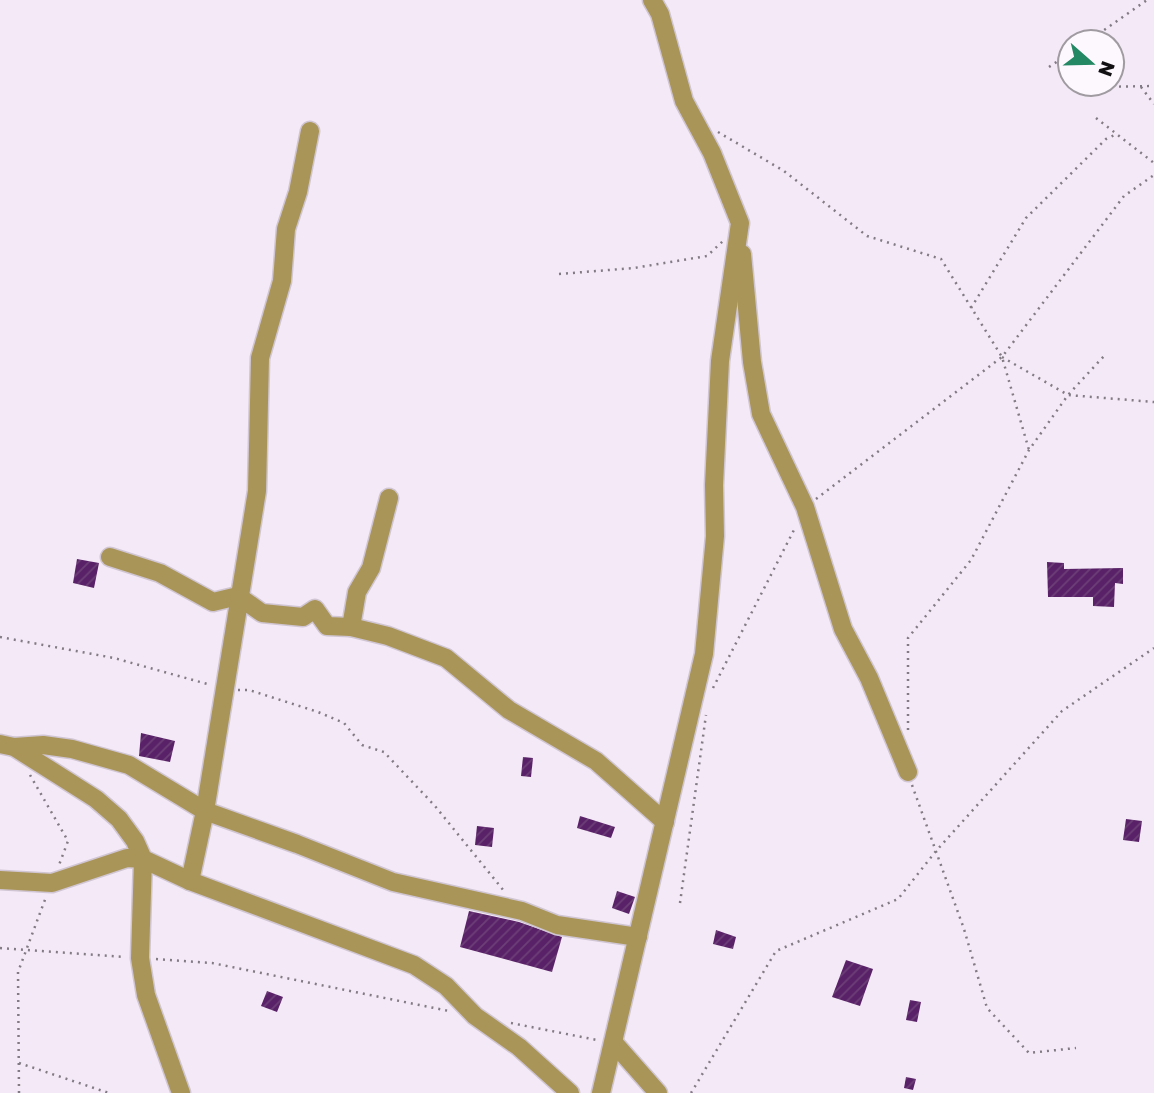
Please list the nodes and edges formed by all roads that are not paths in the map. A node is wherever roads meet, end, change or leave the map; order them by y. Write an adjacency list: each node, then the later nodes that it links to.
1 (657, 5): 3 (street)
2 (310, 131): 6 (street)
3 (740, 223): 9 (street); 11 (street)
4 (389, 498): 7 (street)
5 (110, 557): 6 (street)
6 (238, 596): 7 (street); 10 (street)
7 (351, 626): 11 (street)
8 (7, 746): 10 (street); 12 (street)
9 (908, 772)
10 (205, 811): 14 (street); 15 (street)
11 (665, 822): 15 (street)
12 (143, 859): 13 (street); 14 (street); 17 (street)
13 (0, 880)
14 (190, 881): 18 (street)
15 (638, 937): 16 (street)
16 (614, 1043): 19 (street); 20 (street)
17 (181, 1093)
18 (570, 1093)
19 (601, 1093)
20 (658, 1093)

